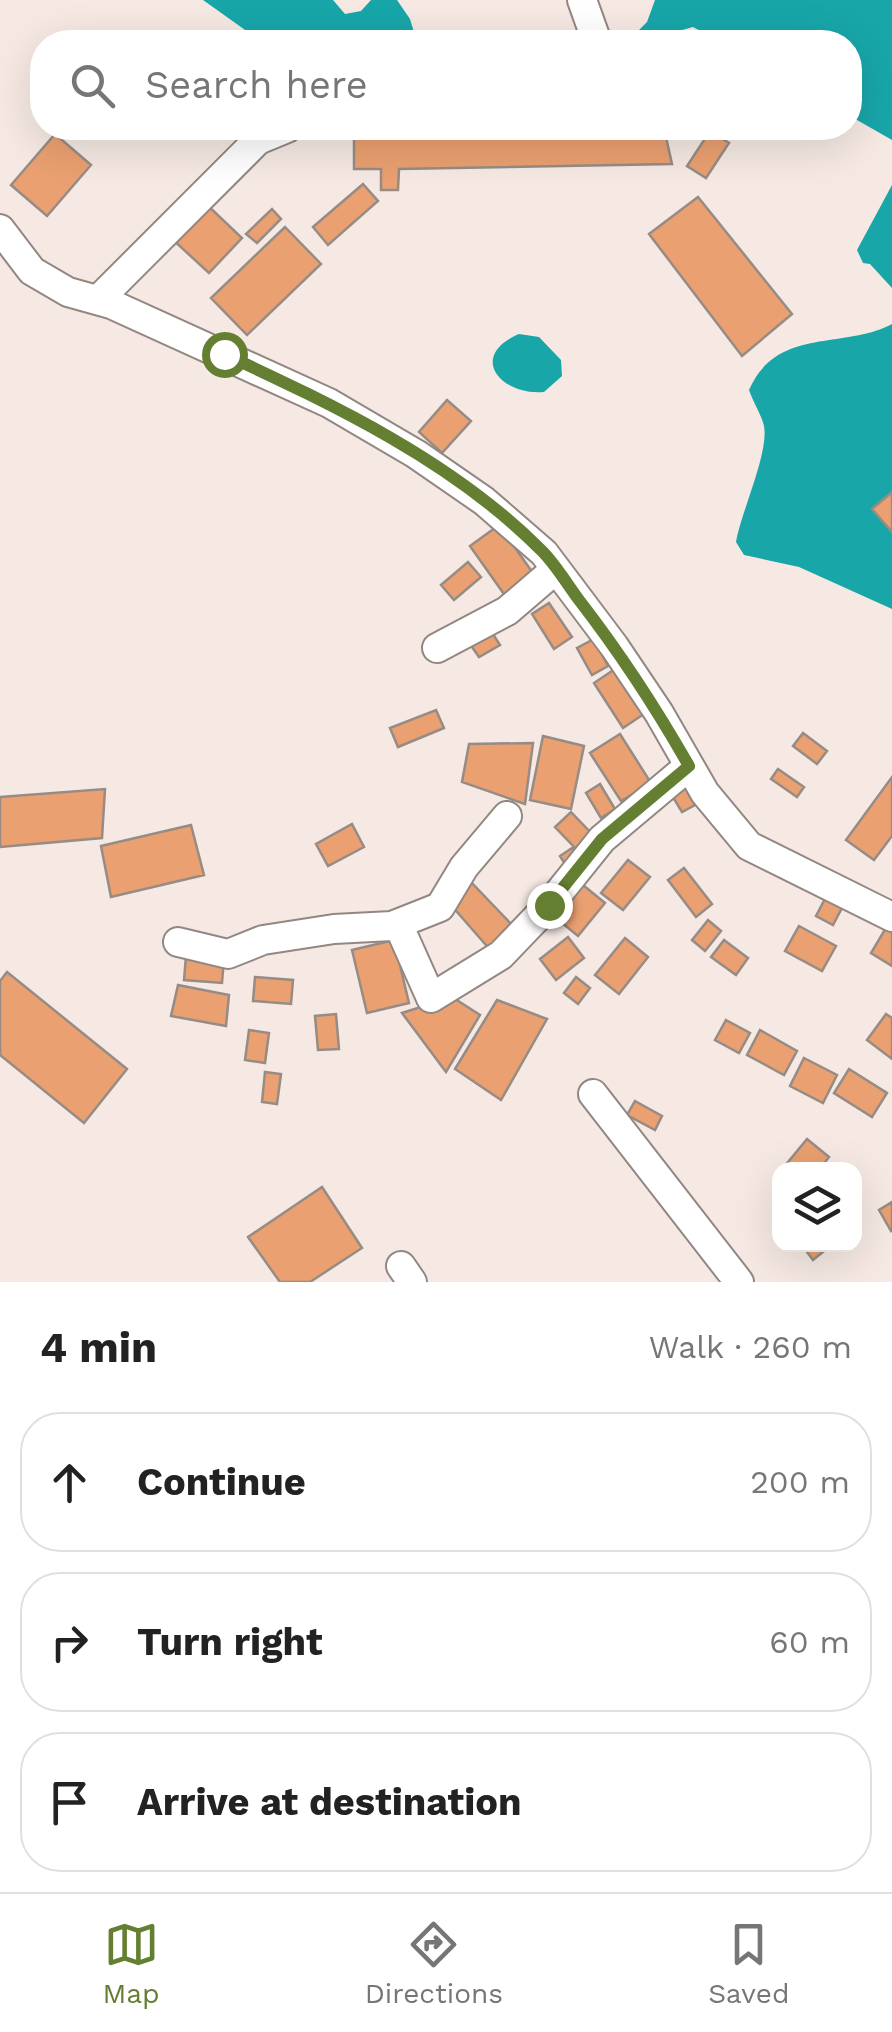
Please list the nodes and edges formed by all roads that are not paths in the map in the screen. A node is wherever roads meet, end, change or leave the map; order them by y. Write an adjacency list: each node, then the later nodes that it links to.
1 (582, 0): 2 (street)
2 (593, 30)
3 (258, 140): 5 (street)
4 (0, 228): 5 (street)
5 (98, 300): 6 (street)
6 (556, 569): 7 (street); 8 (street)
7 (437, 648)
8 (689, 766): 10 (street); 11 (street)
9 (507, 816): 11 (street)
10 (892, 917)
11 (398, 924): 12 (street)
12 (178, 942)
13 (593, 1094): 14 (street)
14 (738, 1282)

